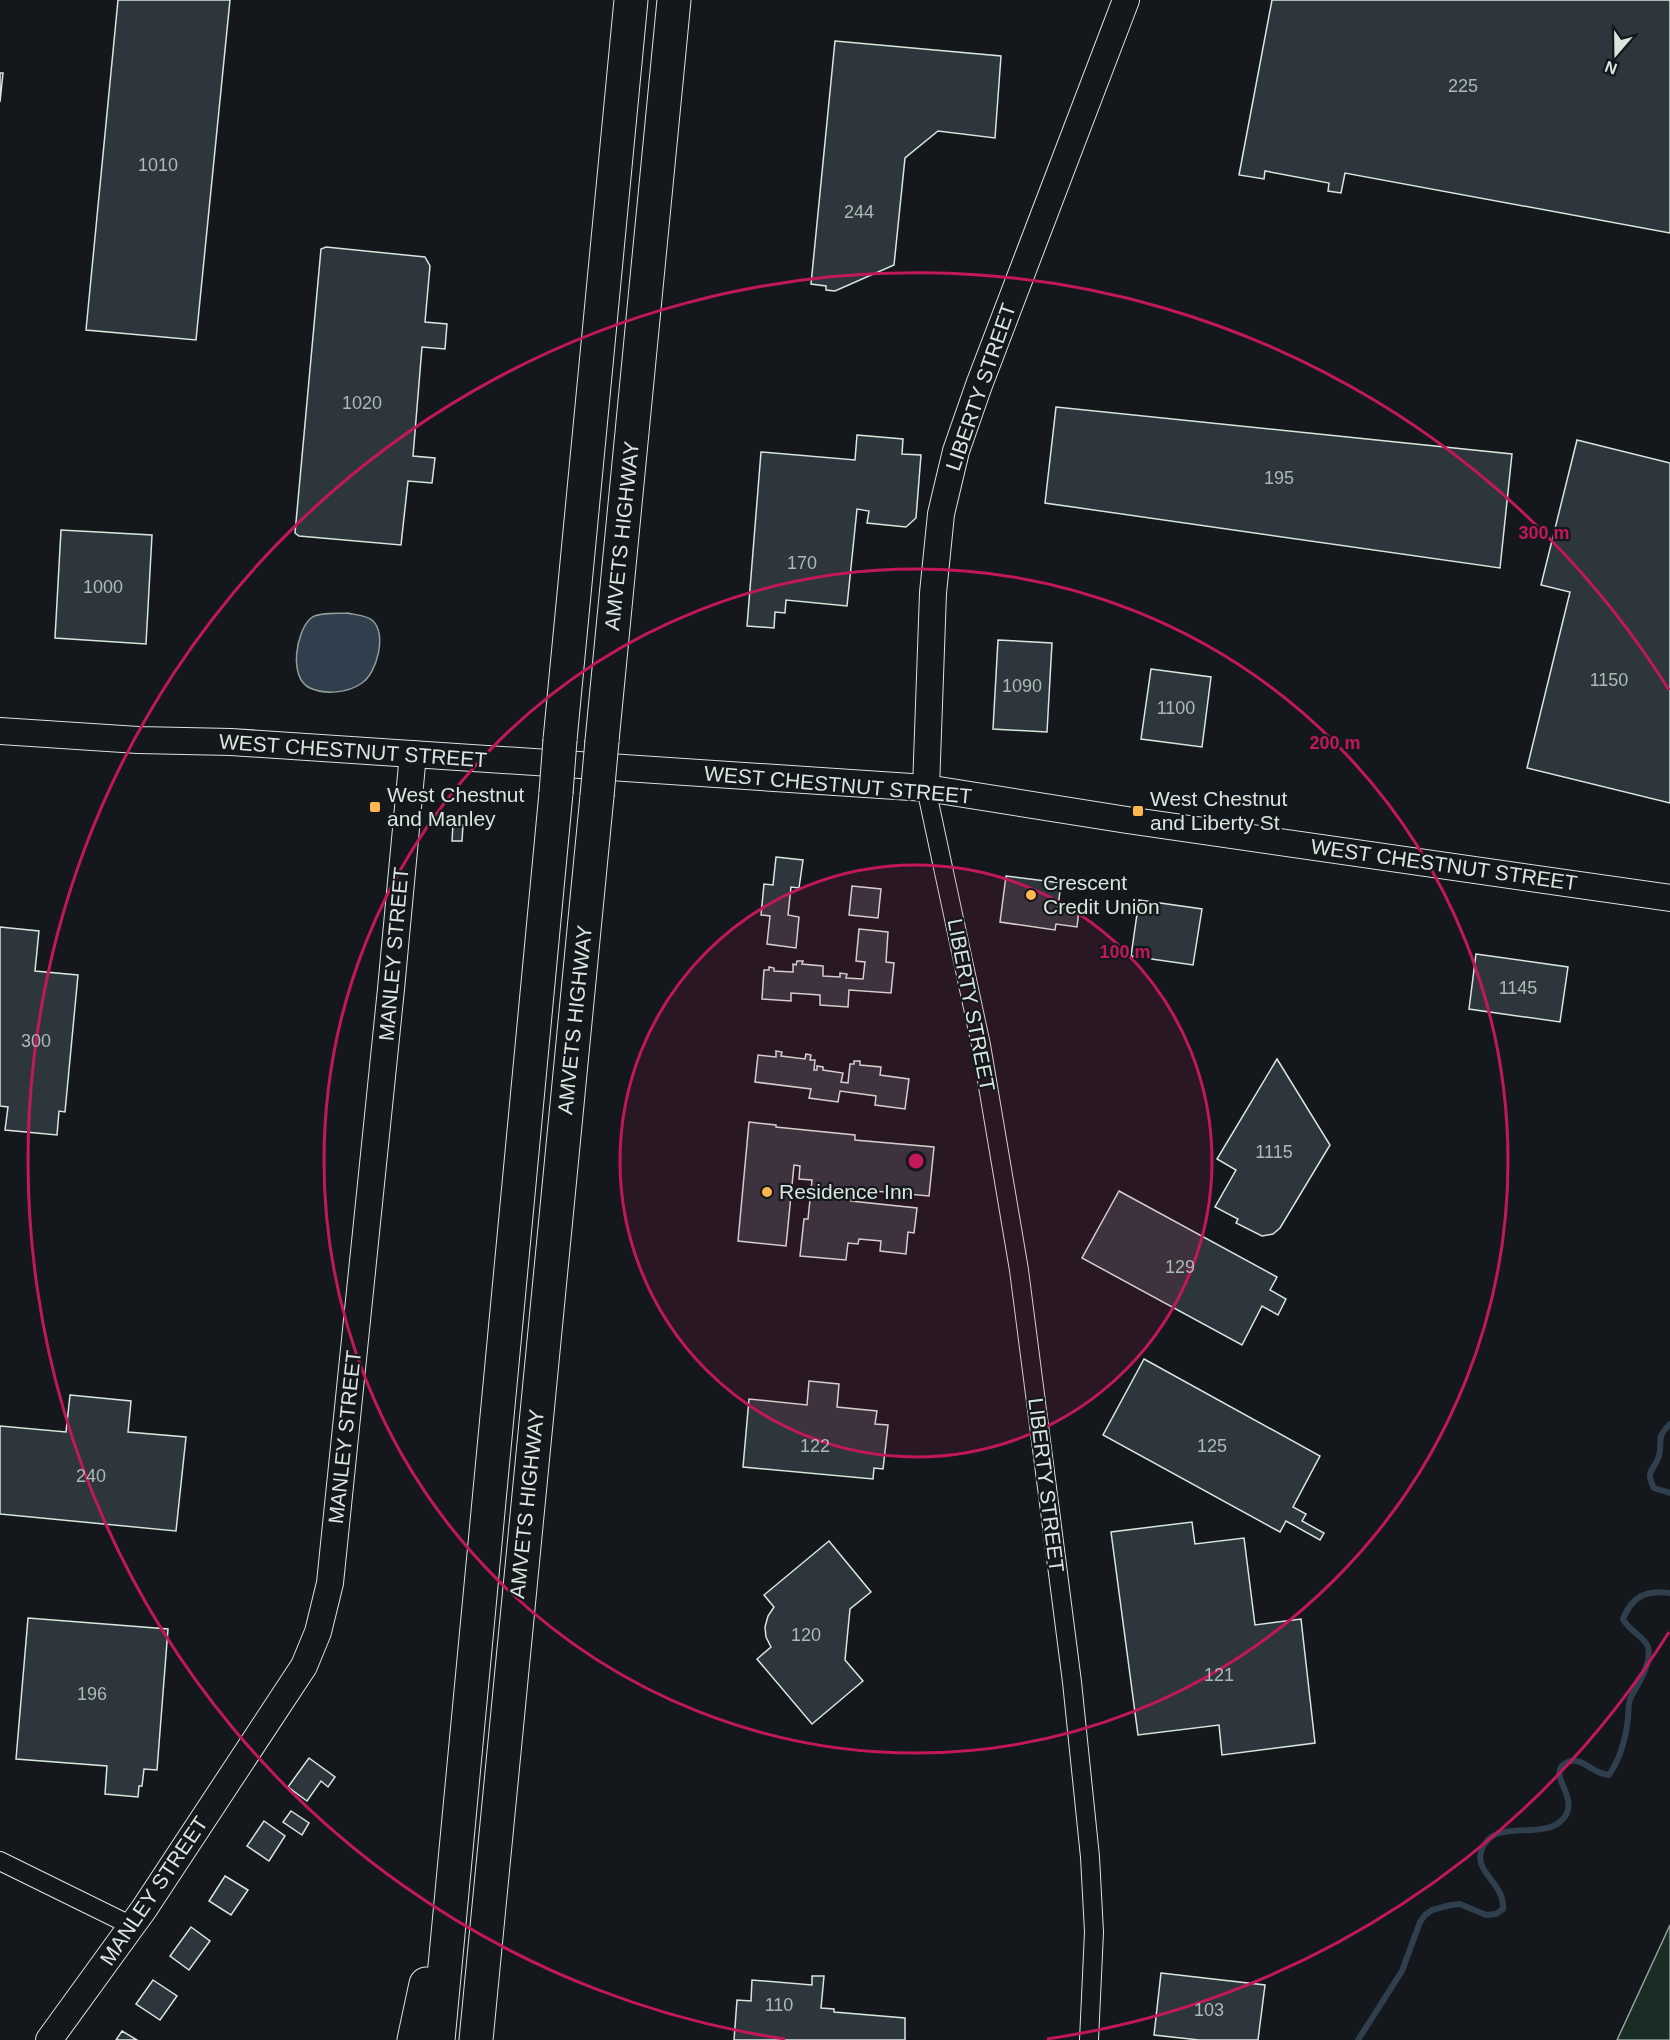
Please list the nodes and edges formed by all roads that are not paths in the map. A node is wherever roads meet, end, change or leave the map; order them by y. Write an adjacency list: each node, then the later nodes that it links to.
1 (632, 0): 8 (highway, AMVETS HIGHWAY, bridge)
2 (674, 0): 9 (highway, AMVETS HIGHWAY, bridge)
3 (1126, 0): 6 (main road, LIBERTY STREET)
4 (0, 731): 5 (main road, WEST CHESTNUT STREET)
5 (412, 754): 6 (main road, WEST CHESTNUT STREET); 11 (main road, MANLEY STREET)
6 (926, 788): 7 (main road, WEST CHESTNUT STREET); 17 (street, LIBERTY STREET)
7 (1670, 898)
8 (461, 1811): 13 (highway); 14 (highway, AMVETS HIGHWAY)
9 (495, 1845): 15 (highway, AMVETS HIGHWAY); 16 (highway)
10 (0, 1861): 11 (street)
11 (132, 1926): 12 (main road, MANLEY STREET)
12 (49, 2040)
13 (414, 2040)
14 (438, 2040)
15 (476, 2040)
16 (490, 2040)
17 (1089, 2040)

